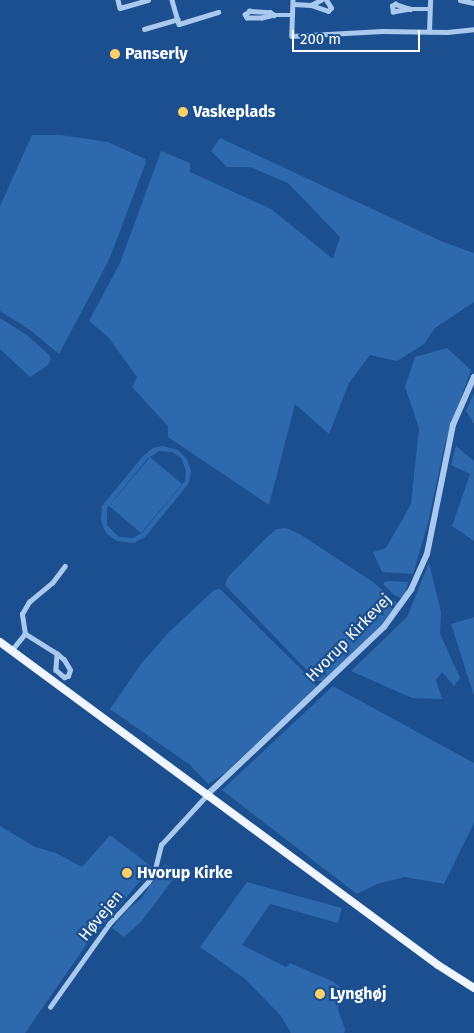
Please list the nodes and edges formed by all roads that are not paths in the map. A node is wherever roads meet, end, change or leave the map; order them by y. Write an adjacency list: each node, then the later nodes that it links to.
1 (118, 0): 2 (street)
2 (148, 0)
3 (172, 0): 16 (street)
4 (321, 0): 10 (street)
5 (326, 0): 10 (street)
6 (430, 0): 12 (street)
7 (460, 0): 9 (street)
8 (293, 2): 10 (street); 15 (street)
9 (474, 3)
10 (311, 4)
11 (410, 9): 12 (street)
12 (430, 9): 19 (street)
13 (218, 12): 16 (street)
14 (274, 15): 14 (street); 15 (street)
15 (292, 15): 19 (street)
16 (178, 19): 17 (street)
17 (144, 29)
18 (474, 29): 19 (street)
19 (429, 32)
20 (474, 378): 26 (street, Hvorup Kirkevej)
21 (64, 566): 22 (street)
22 (26, 634): 24 (street); 25 (street)
23 (0, 642): 24 (main road)
24 (11, 651): 26 (main road)
25 (57, 654): 25 (street)
26 (207, 795): 27 (main road); 30 (street, Høvejen)
27 (304, 866): 28 (main road); 29 (main road)
28 (474, 988)
29 (474, 993)
30 (50, 1007)

